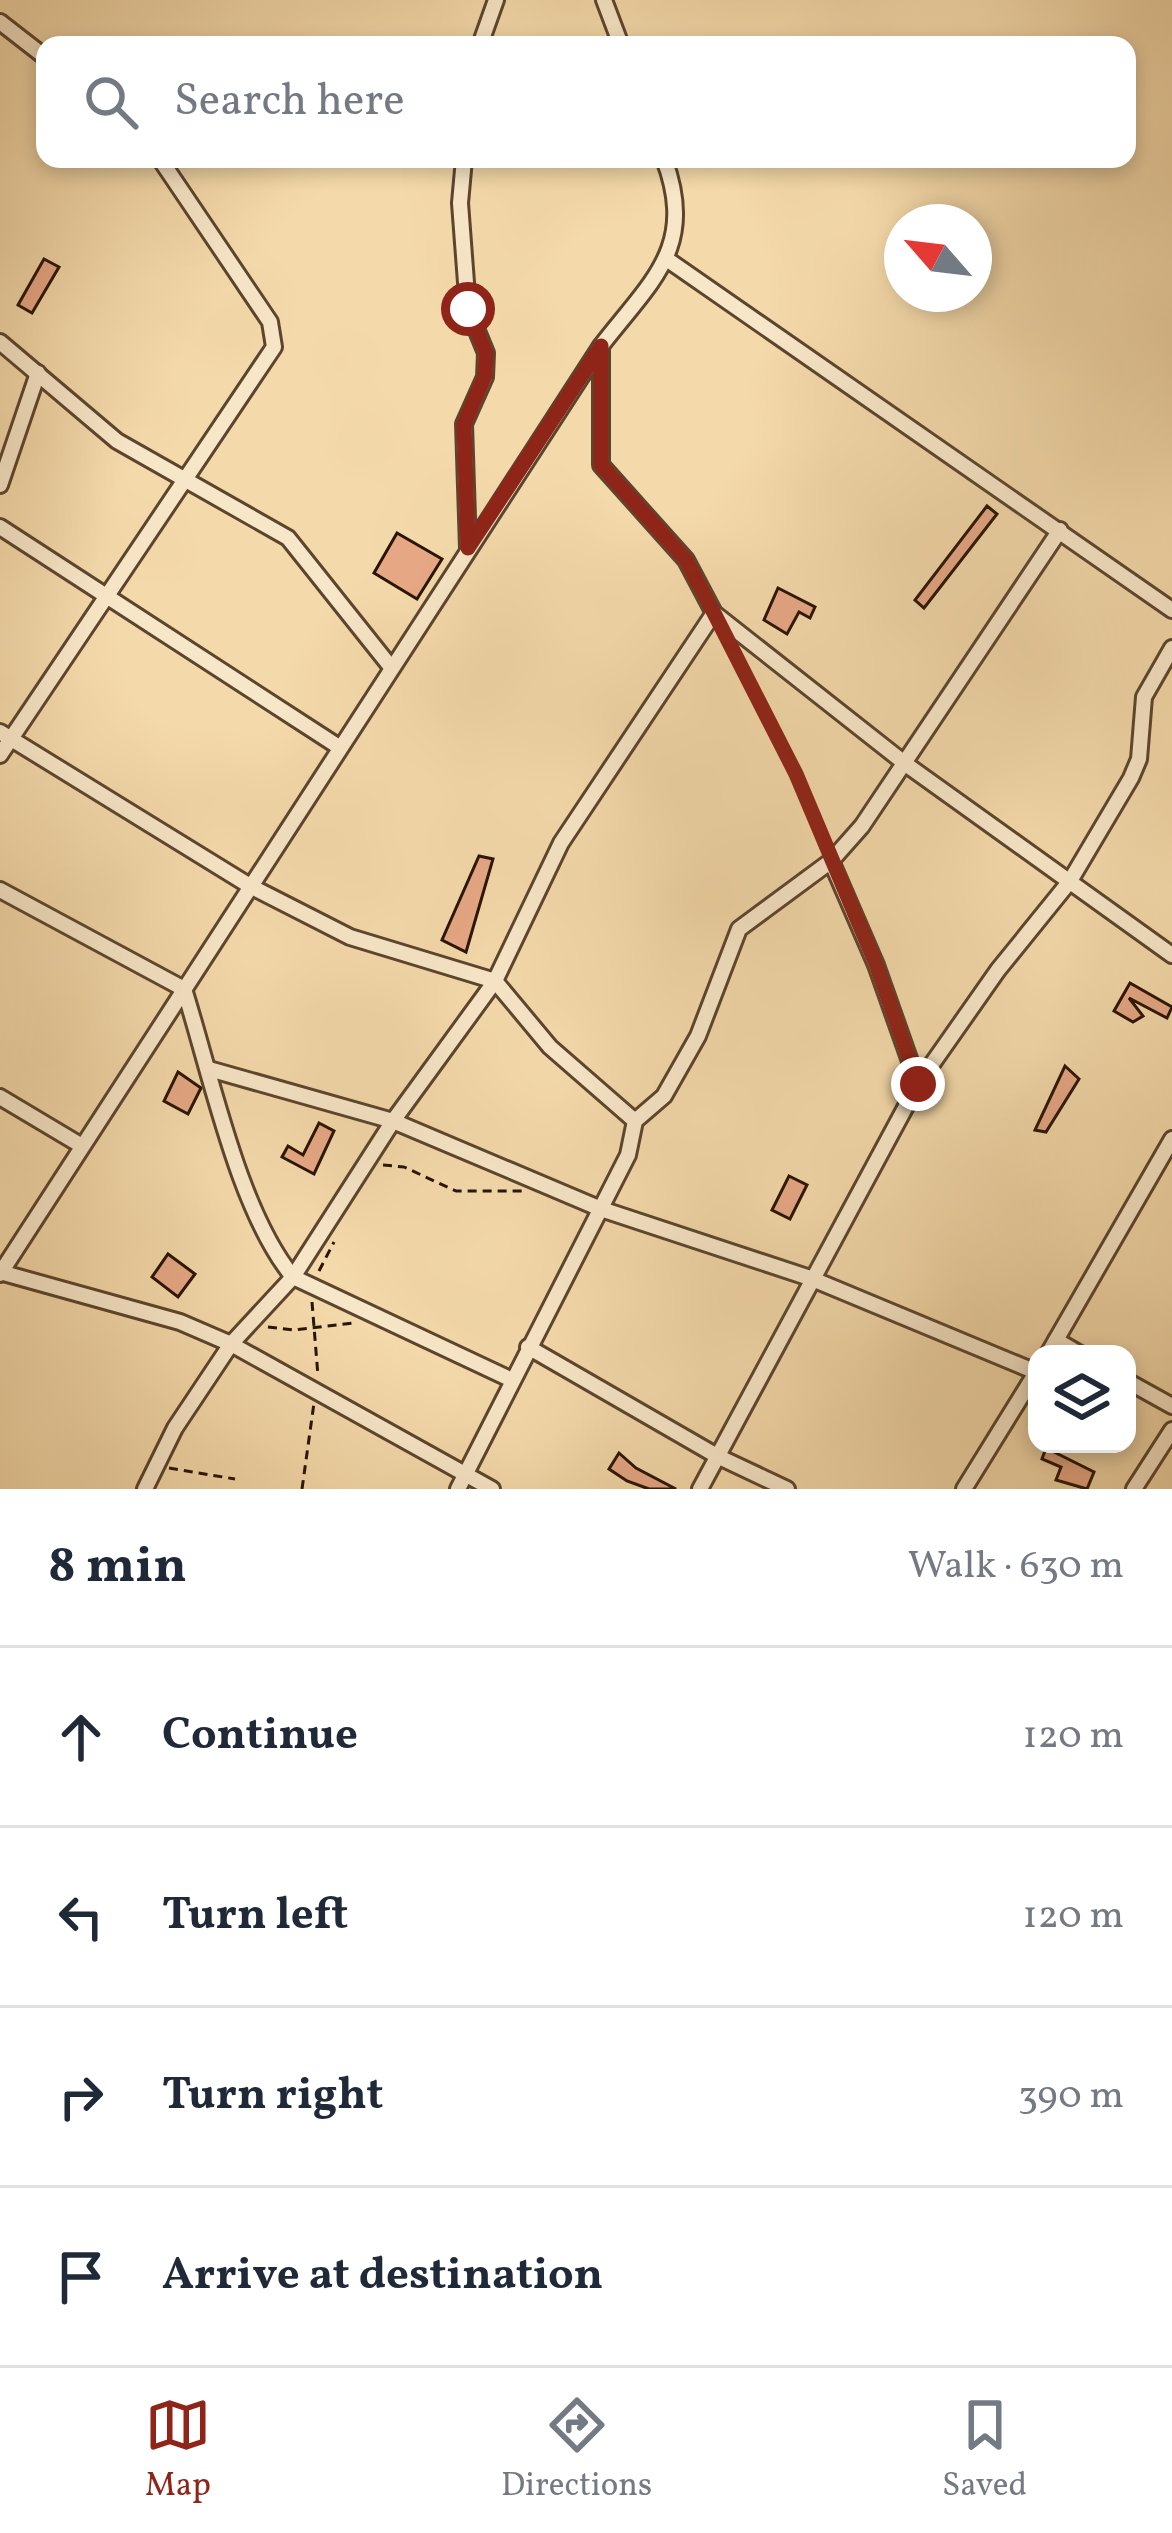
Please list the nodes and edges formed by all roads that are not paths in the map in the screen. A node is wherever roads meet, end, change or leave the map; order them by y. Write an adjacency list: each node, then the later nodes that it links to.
1 (496, 0): 4 (street)
2 (604, 0): 5 (street)
3 (0, 22): 6 (street)
4 (482, 36)
5 (618, 36)
6 (36, 50)
7 (167, 168): 14 (street)
8 (463, 168): 18 (street)
9 (667, 168): 10 (street)
10 (668, 260): 12 (street); 17 (street)
11 (0, 342): 13 (street)
12 (601, 346): 18 (street); 21 (street)
13 (38, 373): 14 (street); 15 (street)
14 (186, 478): 19 (street); 23 (street)
15 (0, 485)
16 (0, 527): 19 (street)
17 (1060, 530): 20 (street); 27 (street)
18 (468, 548): 23 (street)
19 (106, 597): 24 (street); 25 (street)
20 (1172, 610)
21 (714, 613): 27 (street); 33 (street)
22 (1172, 648): 29 (street)
23 (390, 666): 25 (street)
24 (5, 736): 26 (street); 30 (street)
25 (339, 747): 30 (street)
26 (0, 755)
27 (907, 765): 28 (street); 29 (street)
28 (831, 861): 36 (street); 39 (street)
29 (1070, 881): 32 (street); 36 (street)
30 (250, 886): 33 (street); 34 (street)
31 (0, 890): 34 (street)
32 (1172, 955)
33 (495, 981): 38 (street); 39 (street)
34 (184, 989): 35 (street); 41 (street)
35 (209, 1069): 38 (street); 44 (street)
36 (918, 1084): 45 (street)
37 (0, 1096): 41 (street)
38 (393, 1120): 42 (street); 44 (street)
39 (635, 1120): 42 (street)
40 (1172, 1139): 47 (street)
41 (82, 1146): 43 (street)
42 (601, 1208): 45 (street); 48 (street)
43 (0, 1273): 46 (street)
44 (293, 1277): 46 (street); 50 (street)
45 (810, 1278): 49 (street); 55 (street)
46 (231, 1344): 56 (street); 57 (street)
47 (1053, 1345)
48 (528, 1347): 50 (street); 55 (street)
49 (1028, 1368)
50 (512, 1380): 56 (street)
51 (1028, 1386): 61 (street)
52 (1136, 1386): 53 (street)
53 (1172, 1406)
54 (1172, 1430): 62 (street)
55 (717, 1456): 59 (street); 60 (street)
56 (462, 1482): 58 (street)
57 (145, 1489)
58 (492, 1489)
59 (700, 1489)
60 (787, 1489)
61 (964, 1489)
62 (1133, 1489)

